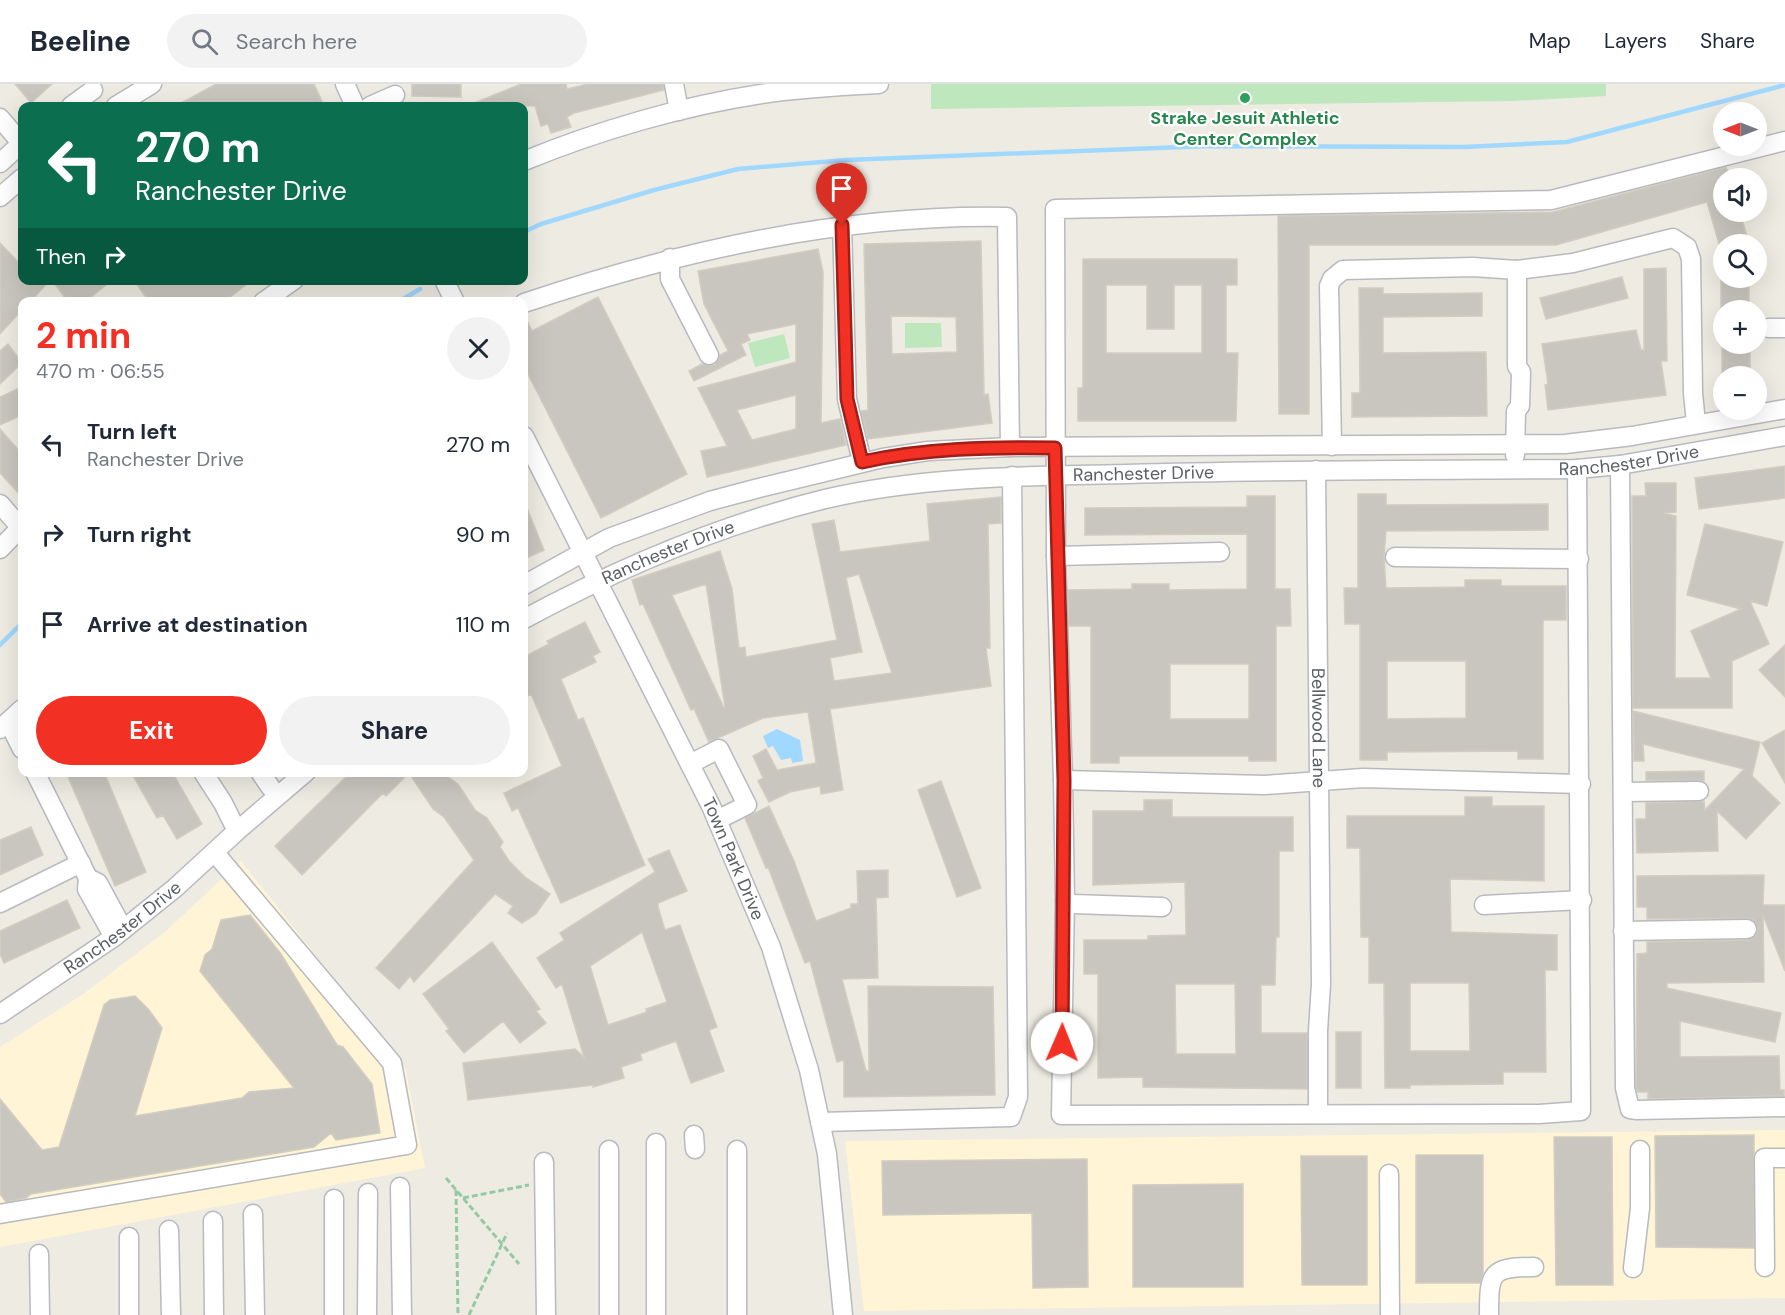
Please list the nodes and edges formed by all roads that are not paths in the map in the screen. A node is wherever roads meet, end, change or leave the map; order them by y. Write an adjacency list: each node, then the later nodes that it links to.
1 (345, 84): 9 (street)
2 (674, 84): 11 (street)
3 (879, 84): 11 (street)
4 (147, 85): 8 (street)
5 (93, 90): 7 (street)
6 (396, 95): 10 (street)
7 (76, 102)
8 (123, 102)
9 (353, 102)
10 (379, 102)
11 (679, 111): 16 (street)
12 (0, 117): 13 (street)
13 (18, 138)
14 (1785, 141): 35 (street)
15 (18, 147): 17 (street)
16 (528, 159)
17 (0, 163)
18 (18, 181): 19 (street)
19 (0, 196)
20 (842, 225): 21 (street); 33 (street); 36 (street)
21 (670, 258): 25 (street); 26 (street)
22 (1517, 270): 28 (street); 31 (street); 32 (street)
23 (287, 285): 24 (street)
24 (270, 297)
25 (528, 302)
26 (709, 354)
27 (1777, 410): 28 (street, Ranchester Drive); 29 (street)
28 (1696, 423): 31 (street, Ranchester Drive)
29 (1780, 436): 37 (street, Ranchester Drive)
30 (528, 444): 51 (street, Town Park Drive)
31 (1515, 444): 32 (street, Ranchester Drive); 38 (street)
32 (1332, 446): 34 (street, Ranchester Drive)
33 (1010, 447): 35 (street, Ranchester Drive); 36 (street, Ranchester Drive)
34 (1256, 447): 35 (street, Ranchester Drive); 40 (street)
35 (1055, 448): 44 (street)
36 (862, 462): 42 (street, Ranchester Drive)
37 (1620, 465): 39 (street, Ranchester Drive); 72 (street)
38 (1515, 469): 39 (street, Ranchester Drive); 41 (street, Ranchester Drive)
39 (1577, 469): 54 (street)
40 (1256, 470): 41 (street, Ranchester Drive); 44 (street, Ranchester Drive)
41 (1316, 470): 68 (street, Bellwood Lane)
42 (818, 474): 45 (street); 51 (street, Ranchester Drive)
43 (1012, 476): 44 (street, Ranchester Drive); 45 (street, Ranchester Drive); 88 (street)
44 (1055, 476): 52 (street)
45 (826, 499): 55 (street, Ranchester Drive)
46 (0, 504): 47 (street)
47 (18, 523)
48 (18, 531): 49 (street)
49 (0, 549)
50 (1220, 552): 52 (street)
51 (583, 554): 55 (street, Town Park Drive); 56 (street, Ranchester Drive)
52 (1056, 556): 67 (street)
53 (1395, 557): 54 (street)
54 (1579, 559): 69 (street)
55 (597, 580): 57 (street, Ranchester Drive); 61 (street, Town Park Drive)
56 (528, 583)
57 (528, 617)
58 (18, 713): 59 (street)
59 (5, 726): 60 (street)
60 (18, 744)
61 (690, 764): 73 (street, Town Park Drive); 73 (street)
62 (37, 777): 76 (street)
63 (206, 777): 74 (street)
64 (263, 777): 70 (street)
65 (281, 777): 70 (street, Ranchester Drive)
66 (300, 777): 74 (street, Ranchester Drive)
67 (1064, 780): 68 (street); 77 (street)
68 (1320, 783): 69 (street); 87 (street, Bellwood Lane)
69 (1581, 784): 78 (street)
70 (271, 788): 74 (street, Ranchester Drive)
71 (1699, 791): 72 (street)
72 (1623, 792): 83 (street)
73 (717, 820): 88 (street, Town Park Drive)
74 (237, 831): 75 (street, Ranchester Drive)
75 (215, 853): 84 (street, Ranchester Drive); 99 (street)
76 (85, 871): 79 (street); 84 (street)
77 (1065, 900): 81 (street); 87 (street)
78 (1582, 900): 80 (street); 87 (street)
79 (0, 903)
80 (1484, 905)
81 (1162, 907)
82 (1747, 929): 83 (street)
83 (1623, 931): 86 (street)
84 (119, 933): 85 (street, Ranchester Drive)
85 (0, 1014)
86 (1785, 1107)
87 (1318, 1114)
88 (820, 1122): 120 (street, Town Park Drive)
89 (656, 1143): 118 (street)
90 (609, 1150): 117 (street)
91 (737, 1150): 119 (street)
92 (1640, 1150): 107 (street)
93 (1785, 1158): 106 (street)
94 (544, 1162): 116 (street)
95 (1389, 1174): 121 (street)
96 (400, 1187): 115 (street)
97 (368, 1193): 114 (street)
98 (334, 1199): 113 (street)
99 (0, 1214)
100 (253, 1214): 112 (street)
101 (213, 1221): 111 (street)
102 (169, 1230): 110 (street)
103 (129, 1237): 109 (street)
104 (39, 1254): 108 (street)
105 (1534, 1267): 122 (street)
106 (1765, 1267)
107 (1633, 1268)
108 (40, 1315)
109 (129, 1315)
110 (171, 1315)
111 (214, 1315)
112 (255, 1315)
113 (334, 1315)
114 (367, 1315)
115 (402, 1315)
116 (546, 1315)
117 (609, 1315)
118 (656, 1315)
119 (737, 1315)
120 (843, 1315)
121 (1390, 1315)
122 (1489, 1315)

